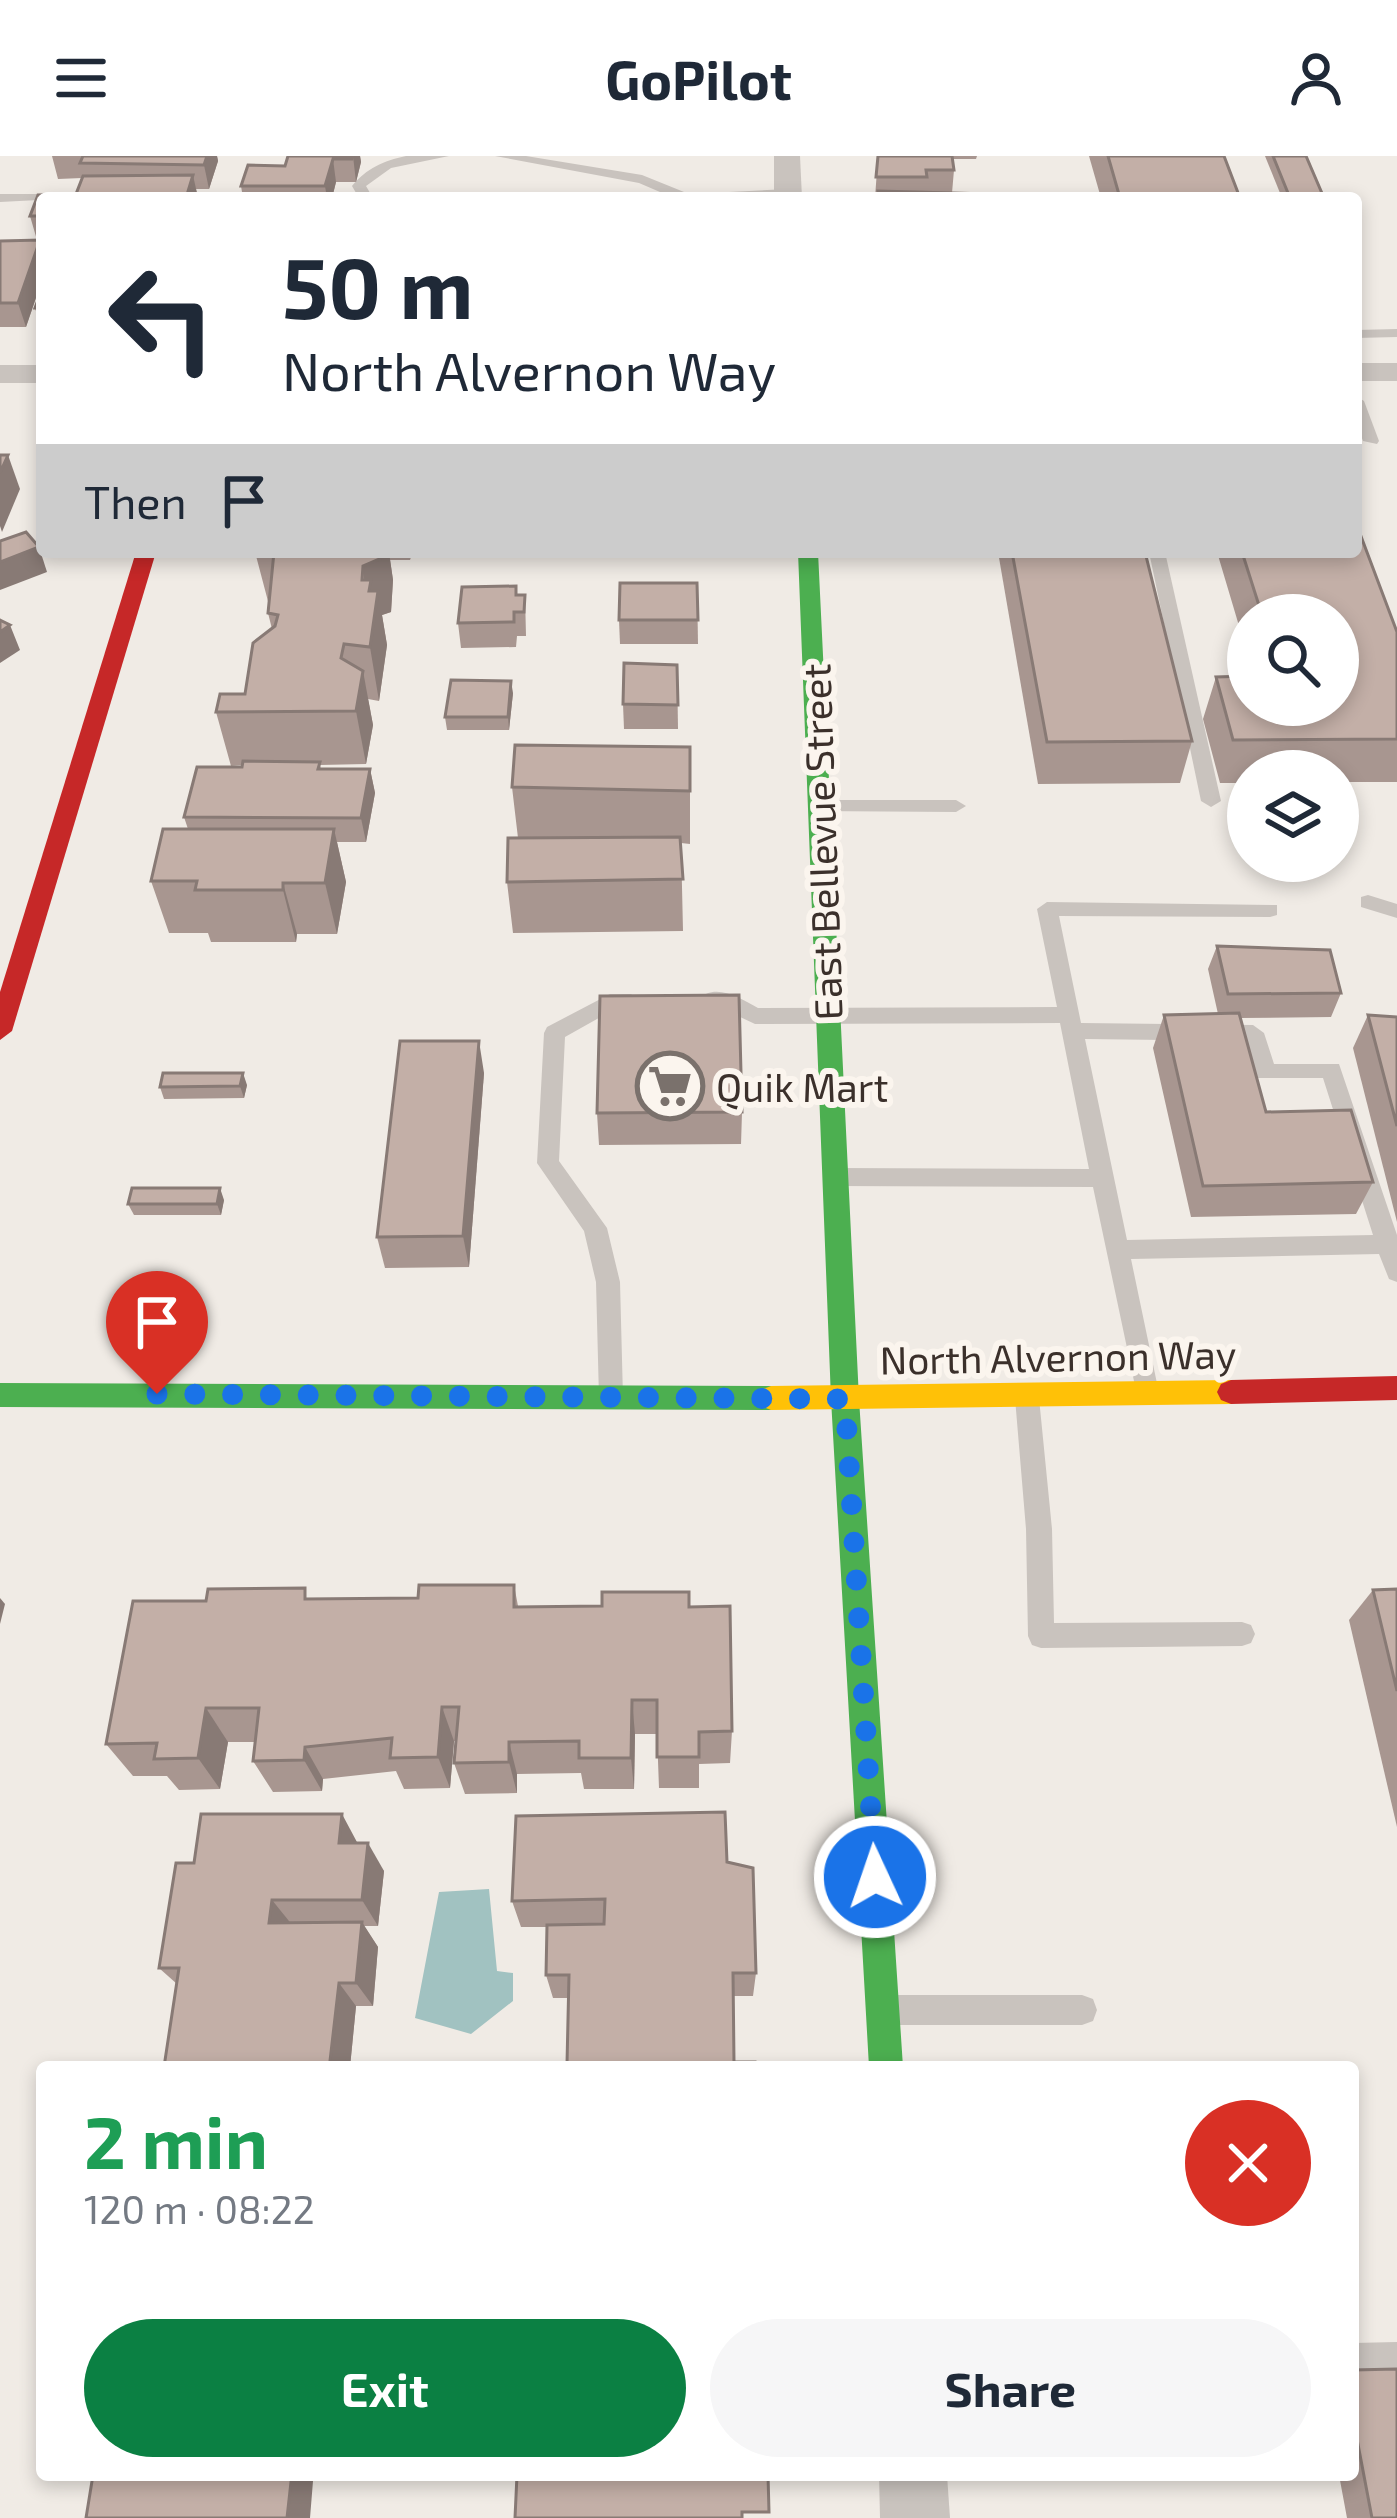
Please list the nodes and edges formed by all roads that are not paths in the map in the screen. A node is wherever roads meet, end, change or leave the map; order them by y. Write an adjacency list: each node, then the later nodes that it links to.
1 (442, 156): 4 (lane)
2 (502, 156): 5 (lane)
3 (787, 156): 6 (street)
4 (362, 192)
5 (673, 192)
6 (788, 192)
7 (0, 198): 8 (lane)
8 (36, 198)
9 (1397, 333): 10 (lane)
10 (1362, 334)
11 (1362, 372): 12 (street)
12 (1397, 372)
13 (0, 374): 14 (street)
14 (36, 374)
15 (144, 558): 26 (street)
16 (808, 558): 19 (street, East Bellevue Street)
17 (1158, 558): 18 (lane)
18 (1211, 800)
19 (819, 806): 20 (lane); 24 (street, East Bellevue Street)
20 (956, 806)
21 (1368, 902): 23 (lane)
22 (1270, 910): 25 (lane)
23 (1397, 911)
24 (829, 1016): 25 (lane); 27 (street, East Bellevue Street); 35 (lane)
25 (1069, 1023): 28 (lane); 29 (lane)
26 (0, 1031)
27 (836, 1177): 28 (lane); 37 (street, East Bellevue Street)
28 (1101, 1178): 30 (lane)
29 (1393, 1244): 30 (lane); 31 (lane)
30 (1116, 1250): 34 (lane)
31 (1397, 1272)
32 (1397, 1388): 34 (street, North Alvernon Way)
33 (0, 1395): 35 (street, North Alvernon Way)
34 (1147, 1395): 36 (street, North Alvernon Way)
35 (611, 1398): 37 (street, North Alvernon Way)
36 (1028, 1398): 37 (street, North Alvernon Way); 38 (lane)
37 (845, 1399): 39 (street, East Bellevue Street)
38 (1242, 1634)
39 (883, 2010): 40 (lane); 41 (street, East Bellevue Street)
40 (1082, 2010)
41 (886, 2061)
42 (1397, 2359): 43 (lane)
43 (1359, 2360)
44 (913, 2481): 45 (street)
45 (916, 2518)

